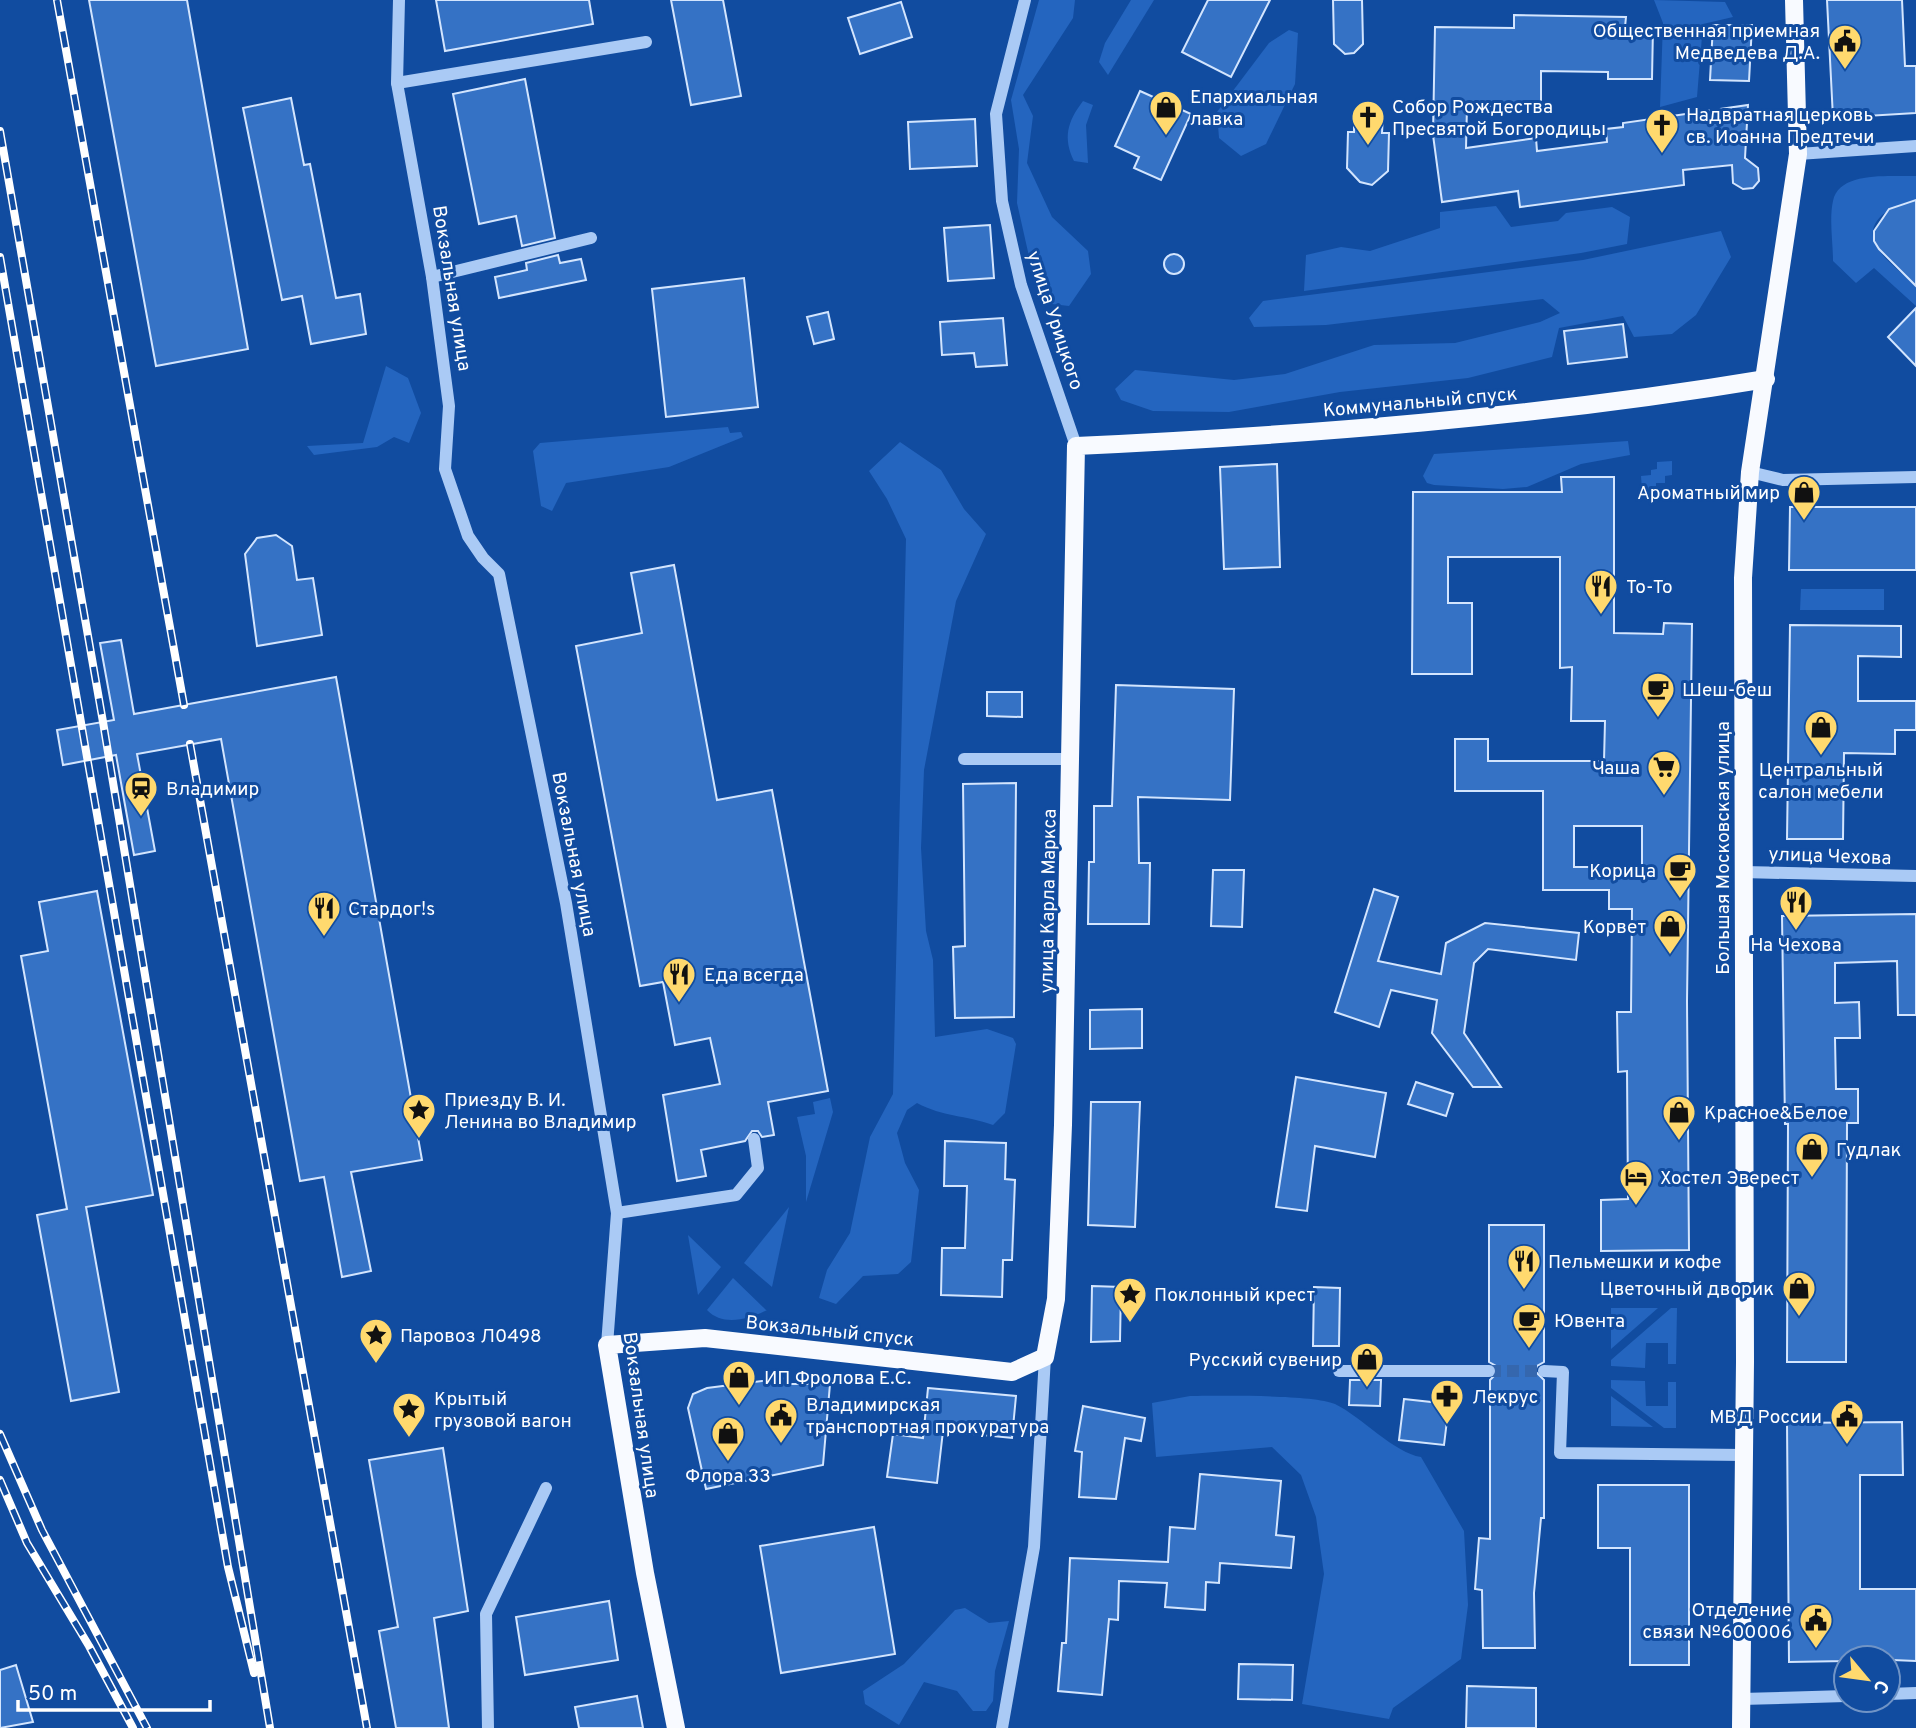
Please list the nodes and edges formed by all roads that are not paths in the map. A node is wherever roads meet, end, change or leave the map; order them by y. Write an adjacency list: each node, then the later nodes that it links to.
1 (399, 0): 5 (street, Вокзальная улица)
2 (1025, 0): 11 (street, улица Урицкого)
3 (1794, 0): 7 (main road, Большая Московская улица)
4 (646, 43): 5 (street)
5 (397, 83): 9 (street, Вокзальная улица)
6 (1916, 146): 7 (street)
7 (1798, 154): 10 (main road, Большая Московская улица)
8 (591, 239): 9 (street)
9 (432, 278): 19 (street, Вокзальная улица)
10 (1766, 379): 11 (main road, Коммунальный спуск); 12 (main road, Большая Московская улица)
11 (1076, 446): 15 (main road, улица Карла Маркса)
12 (1750, 472): 13 (street); 16 (main road, Большая Московская улица)
13 (1916, 477)
14 (964, 759): 15 (street)
15 (1071, 759): 21 (main road, улица Карла Маркса)
16 (1742, 872): 17 (street, улица Чехова); 25 (main road, Большая Московская улица)
17 (1916, 876)
18 (754, 1139): 19 (street)
19 (617, 1213): 20 (street, Вокзальная улица)
20 (607, 1345): 21 (main road, Вокзальный спуск); 30 (main road, Вокзальная улица)
21 (1045, 1357): 31 (street)
22 (1339, 1371): 23 (street)
23 (1489, 1371)
24 (1544, 1371): 25 (street)
25 (1744, 1455): 28 (main road, Большая Московская улица)
26 (546, 1488): 29 (street)
27 (1832, 1696): 28 (street)
28 (1741, 1699): 32 (main road, Большая Московская улица)
29 (488, 1728)
30 (677, 1728)
31 (1002, 1728)
32 (1741, 1728)

